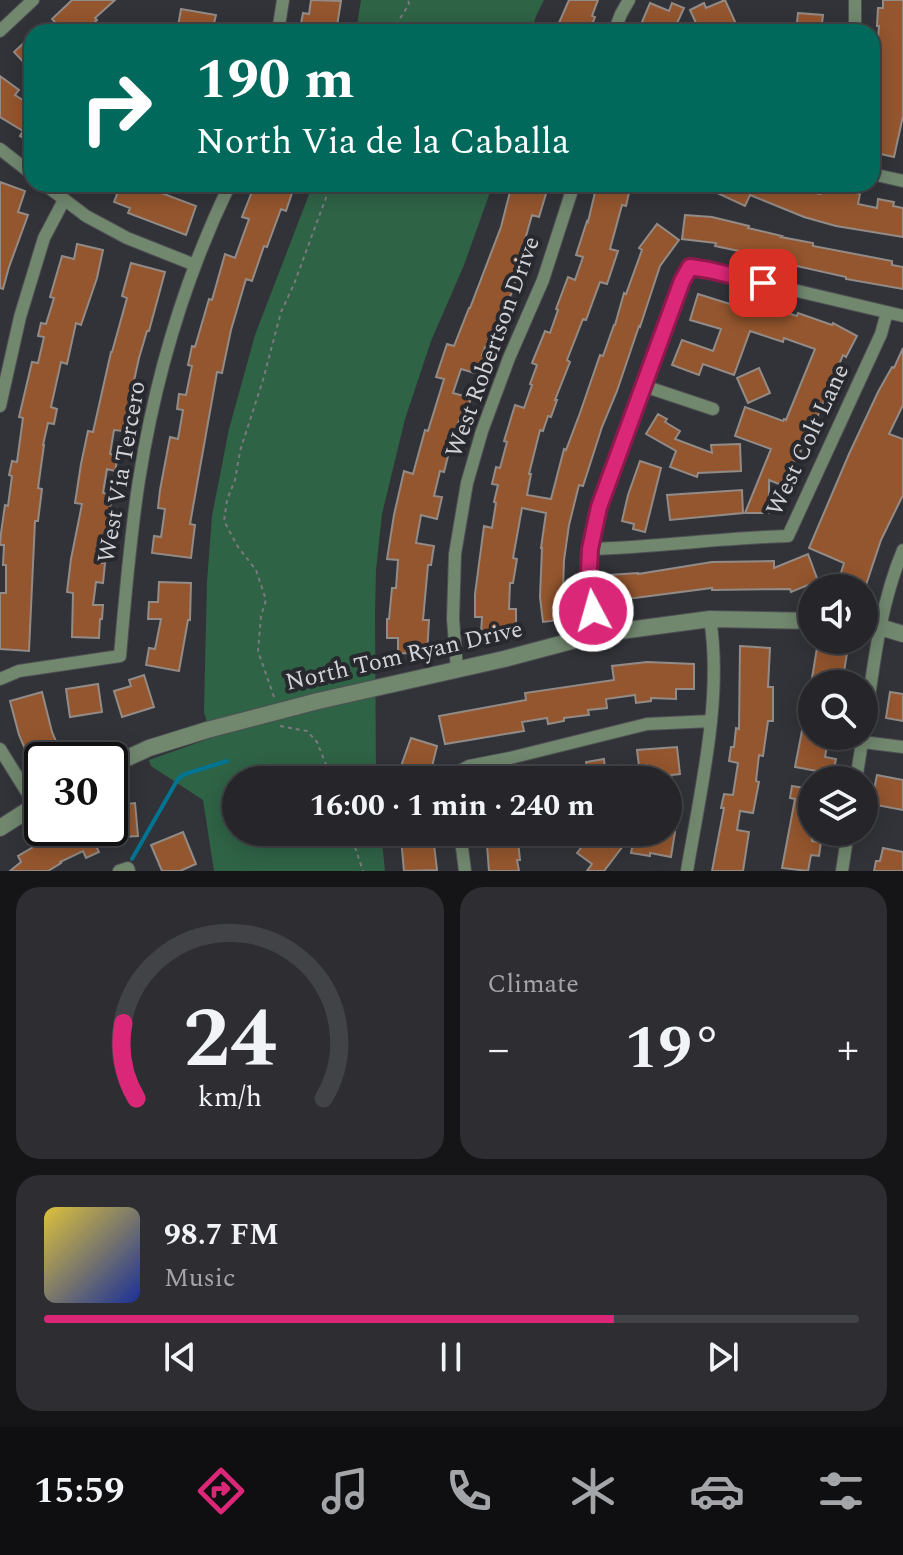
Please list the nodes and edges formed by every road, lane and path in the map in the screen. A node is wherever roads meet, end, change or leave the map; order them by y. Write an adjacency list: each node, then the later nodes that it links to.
1 (33, 0): 10 (street)
2 (283, 0): 6 (street)
3 (408, 0): 7 (path)
4 (629, 0): 8 (street)
5 (855, 0): 9 (street)
6 (279, 24)
7 (397, 24)
8 (617, 24)
9 (855, 24)
10 (0, 31)
11 (0, 149): 12 (street)
12 (24, 168)
13 (880, 176): 14 (street)
14 (903, 181)
15 (54, 192): 19 (street)
16 (227, 192): 20 (street, West Via Tercero)
17 (328, 192): 36 (path)
18 (572, 192): 34 (street, West Robertson Drive)
19 (64, 200): 20 (street); 24 (street)
20 (195, 265): 35 (street, West Via Tercero)
21 (887, 312): 22 (street); 23 (street); 26 (street, West Colt Lane)
22 (903, 316)
23 (644, 386): 25 (street); 26 (street)
24 (0, 406)
25 (713, 409)
26 (590, 549): 32 (street)
27 (903, 550): 28 (street)
28 (878, 611)
29 (710, 619): 30 (street, North Tom Ryan Drive); 32 (street, North Tom Ryan Drive); 37 (street)
30 (798, 621)
31 (878, 628): 33 (street)
32 (598, 634): 34 (street, North Tom Ryan Drive)
33 (903, 634)
34 (457, 669): 36 (street, North Tom Ryan Drive)
35 (0, 679)
36 (278, 711): 41 (street, North Tom Ryan Drive); 42 (path)
37 (711, 721): 43 (street); 52 (street)
38 (878, 741): 39 (street)
39 (903, 747)
40 (0, 749): 44 (street)
41 (128, 758)
42 (326, 766)
43 (469, 766)
44 (24, 782)
45 (24, 813): 46 (street)
46 (0, 828)
47 (355, 846): 50 (path)
48 (462, 846): 51 (street)
49 (846, 846): 53 (street)
50 (363, 871)
51 (465, 871)
52 (687, 871)
53 (842, 871)

